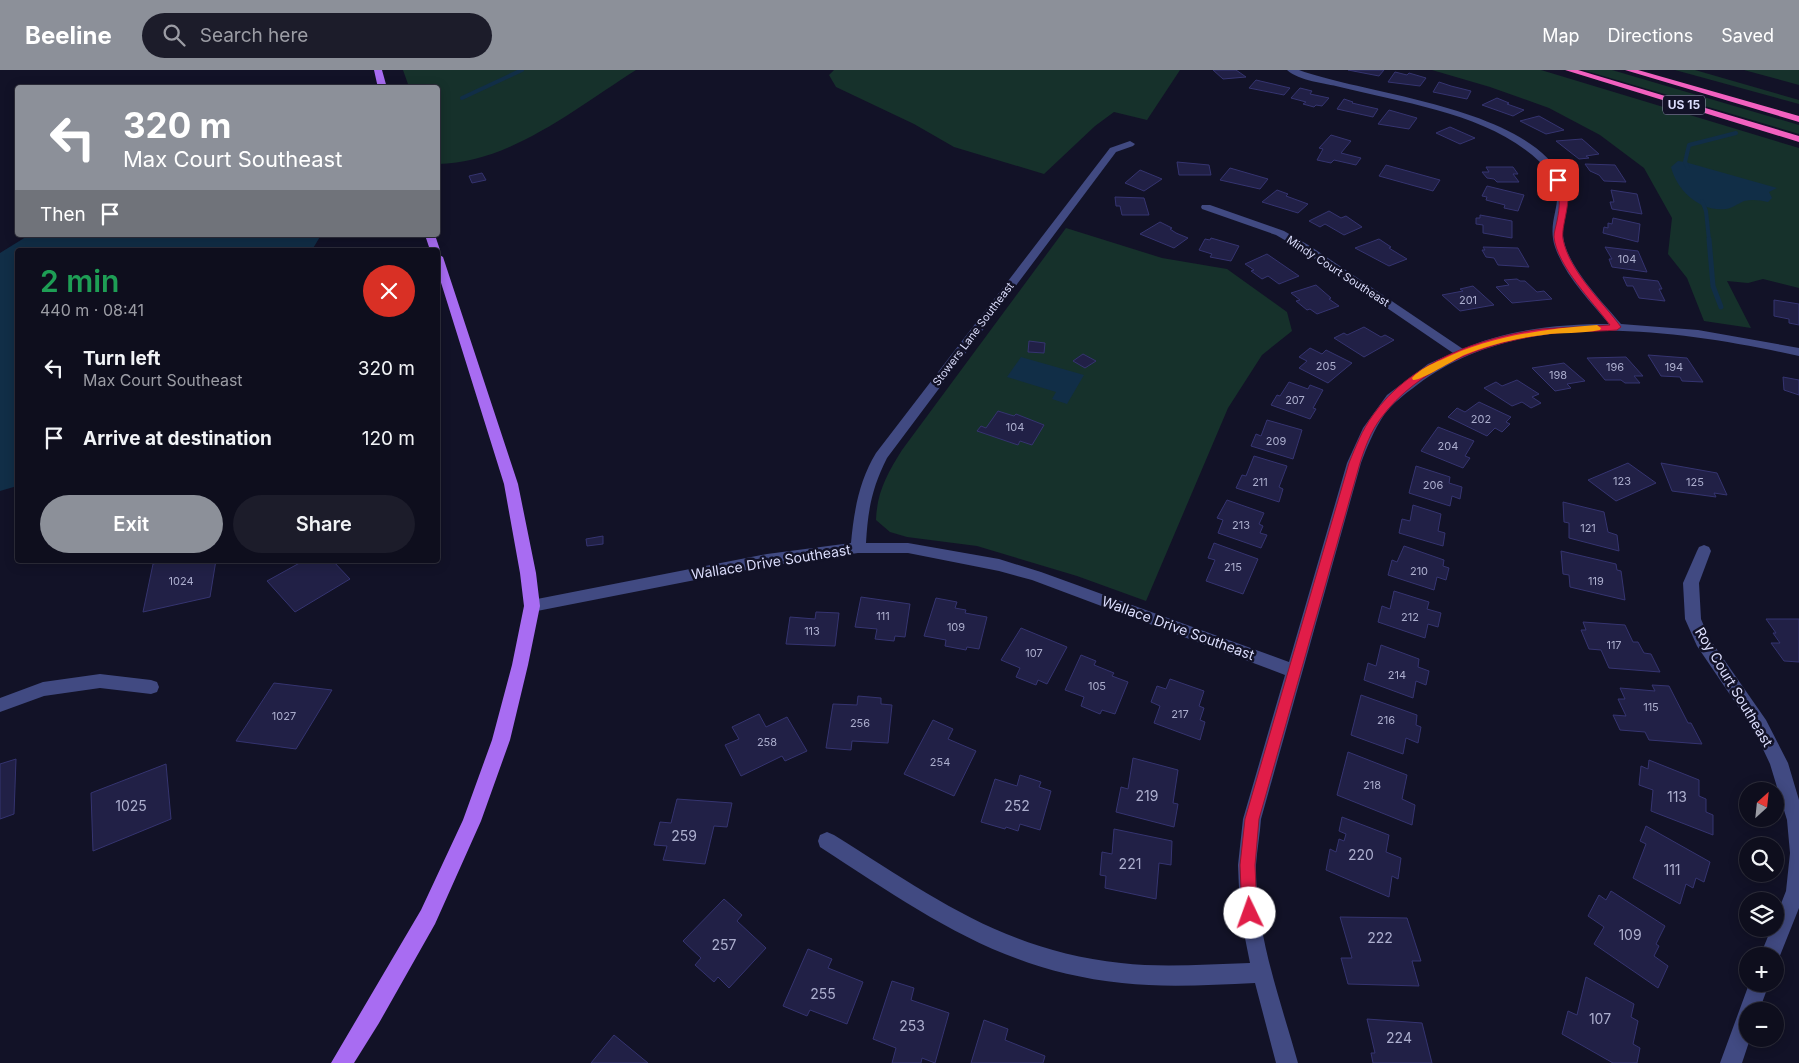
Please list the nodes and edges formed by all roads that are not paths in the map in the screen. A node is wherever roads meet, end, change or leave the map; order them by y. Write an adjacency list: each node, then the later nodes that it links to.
1 (378, 70): 5 (main road)
2 (1291, 70): 11 (street)
3 (1569, 70): 7 (highway, US 15)
4 (1629, 70): 6 (highway, US 15)
5 (382, 85)
6 (1799, 119)
7 (1799, 139)
8 (1130, 144): 14 (street, Stowers Lane Southeast)
9 (1206, 207): 13 (street, Mindy Court Southeast)
10 (440, 264): 16 (main road)
11 (1617, 327): 12 (street); 13 (street)
12 (1799, 352)
13 (1461, 353): 17 (street)
14 (858, 548): 16 (street, Wallace Drive Southeast); 17 (street, Wallace Drive Southeast)
15 (1704, 551): 21 (street, Roy Court Southeast)
16 (532, 606): 25 (main road)
17 (1294, 671): 23 (street)
18 (150, 687): 19 (street)
19 (0, 705)
20 (827, 841): 23 (street)
21 (1799, 854): 22 (street, Roy Court Southeast)
22 (1774, 947)
23 (1262, 973): 26 (street)
24 (1739, 1039): 27 (street)
25 (342, 1063)
26 (1287, 1063)
27 (1731, 1063)

